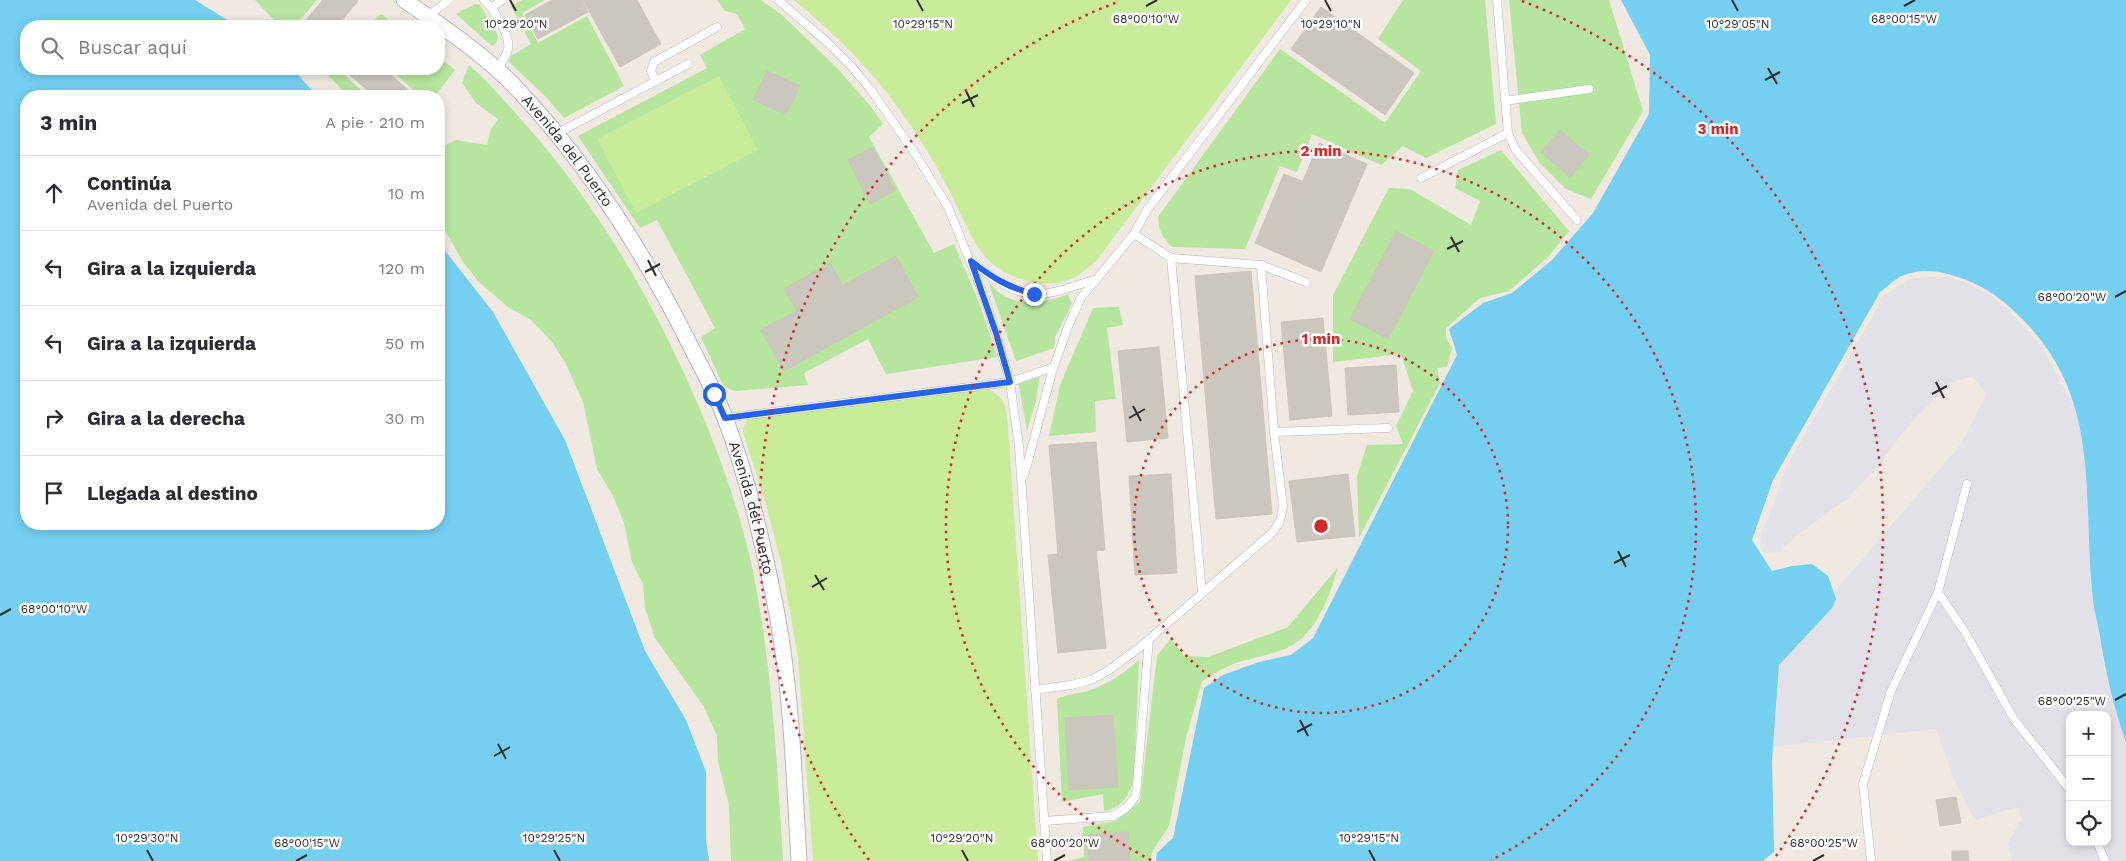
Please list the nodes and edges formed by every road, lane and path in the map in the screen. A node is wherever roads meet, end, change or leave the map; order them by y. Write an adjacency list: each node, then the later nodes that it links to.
1 (404, 0): 9 (street, Avenida del Puerto)
2 (449, 0): 9 (lane)
3 (484, 0): 8 (lane)
4 (503, 0): 8 (lane)
5 (778, 0): 24 (lane)
6 (1306, 0): 22 (lane)
7 (1497, 0): 17 (lane)
8 (492, 7): 14 (lane)
9 (428, 16): 10 (street, Avenida del Puerto)
10 (433, 20)
11 (717, 27): 15 (lane)
12 (445, 30): 14 (street, Avenida del Puerto)
13 (688, 64): 15 (lane)
14 (496, 70): 19 (street, Avenida del Puerto)
15 (656, 82): 19 (lane)
16 (1589, 89): 17 (lane)
17 (1505, 101): 18 (lane)
18 (1508, 133): 20 (lane); 21 (lane)
19 (556, 134): 30 (street, Avenida del Puerto)
20 (1421, 178)
21 (1577, 220)
22 (1134, 234): 23 (lane); 26 (lane)
23 (1171, 258): 25 (lane); 35 (lane)
24 (971, 261): 26 (lane); 29 (lane)
25 (1261, 265): 27 (lane); 32 (lane)
26 (1094, 280): 28 (lane)
27 (1306, 282)
28 (1054, 367): 29 (lane); 33 (lane)
29 (1010, 382): 30 (lane); 33 (lane)
30 (725, 418): 42 (street, Avenida del Puerto)
31 (1388, 428): 32 (lane)
32 (1274, 432): 35 (lane)
33 (1023, 482): 38 (lane)
34 (1967, 484): 36 (lane)
35 (1202, 592): 37 (lane)
36 (1938, 592): 39 (lane); 44 (lane)
37 (1148, 639): 38 (lane); 40 (lane)
38 (1034, 690): 40 (lane)
39 (2066, 785)
40 (1044, 821): 43 (lane)
41 (2099, 846): 45 (lane)
42 (799, 861)
43 (1047, 861)
44 (1871, 861)
45 (2105, 861)

